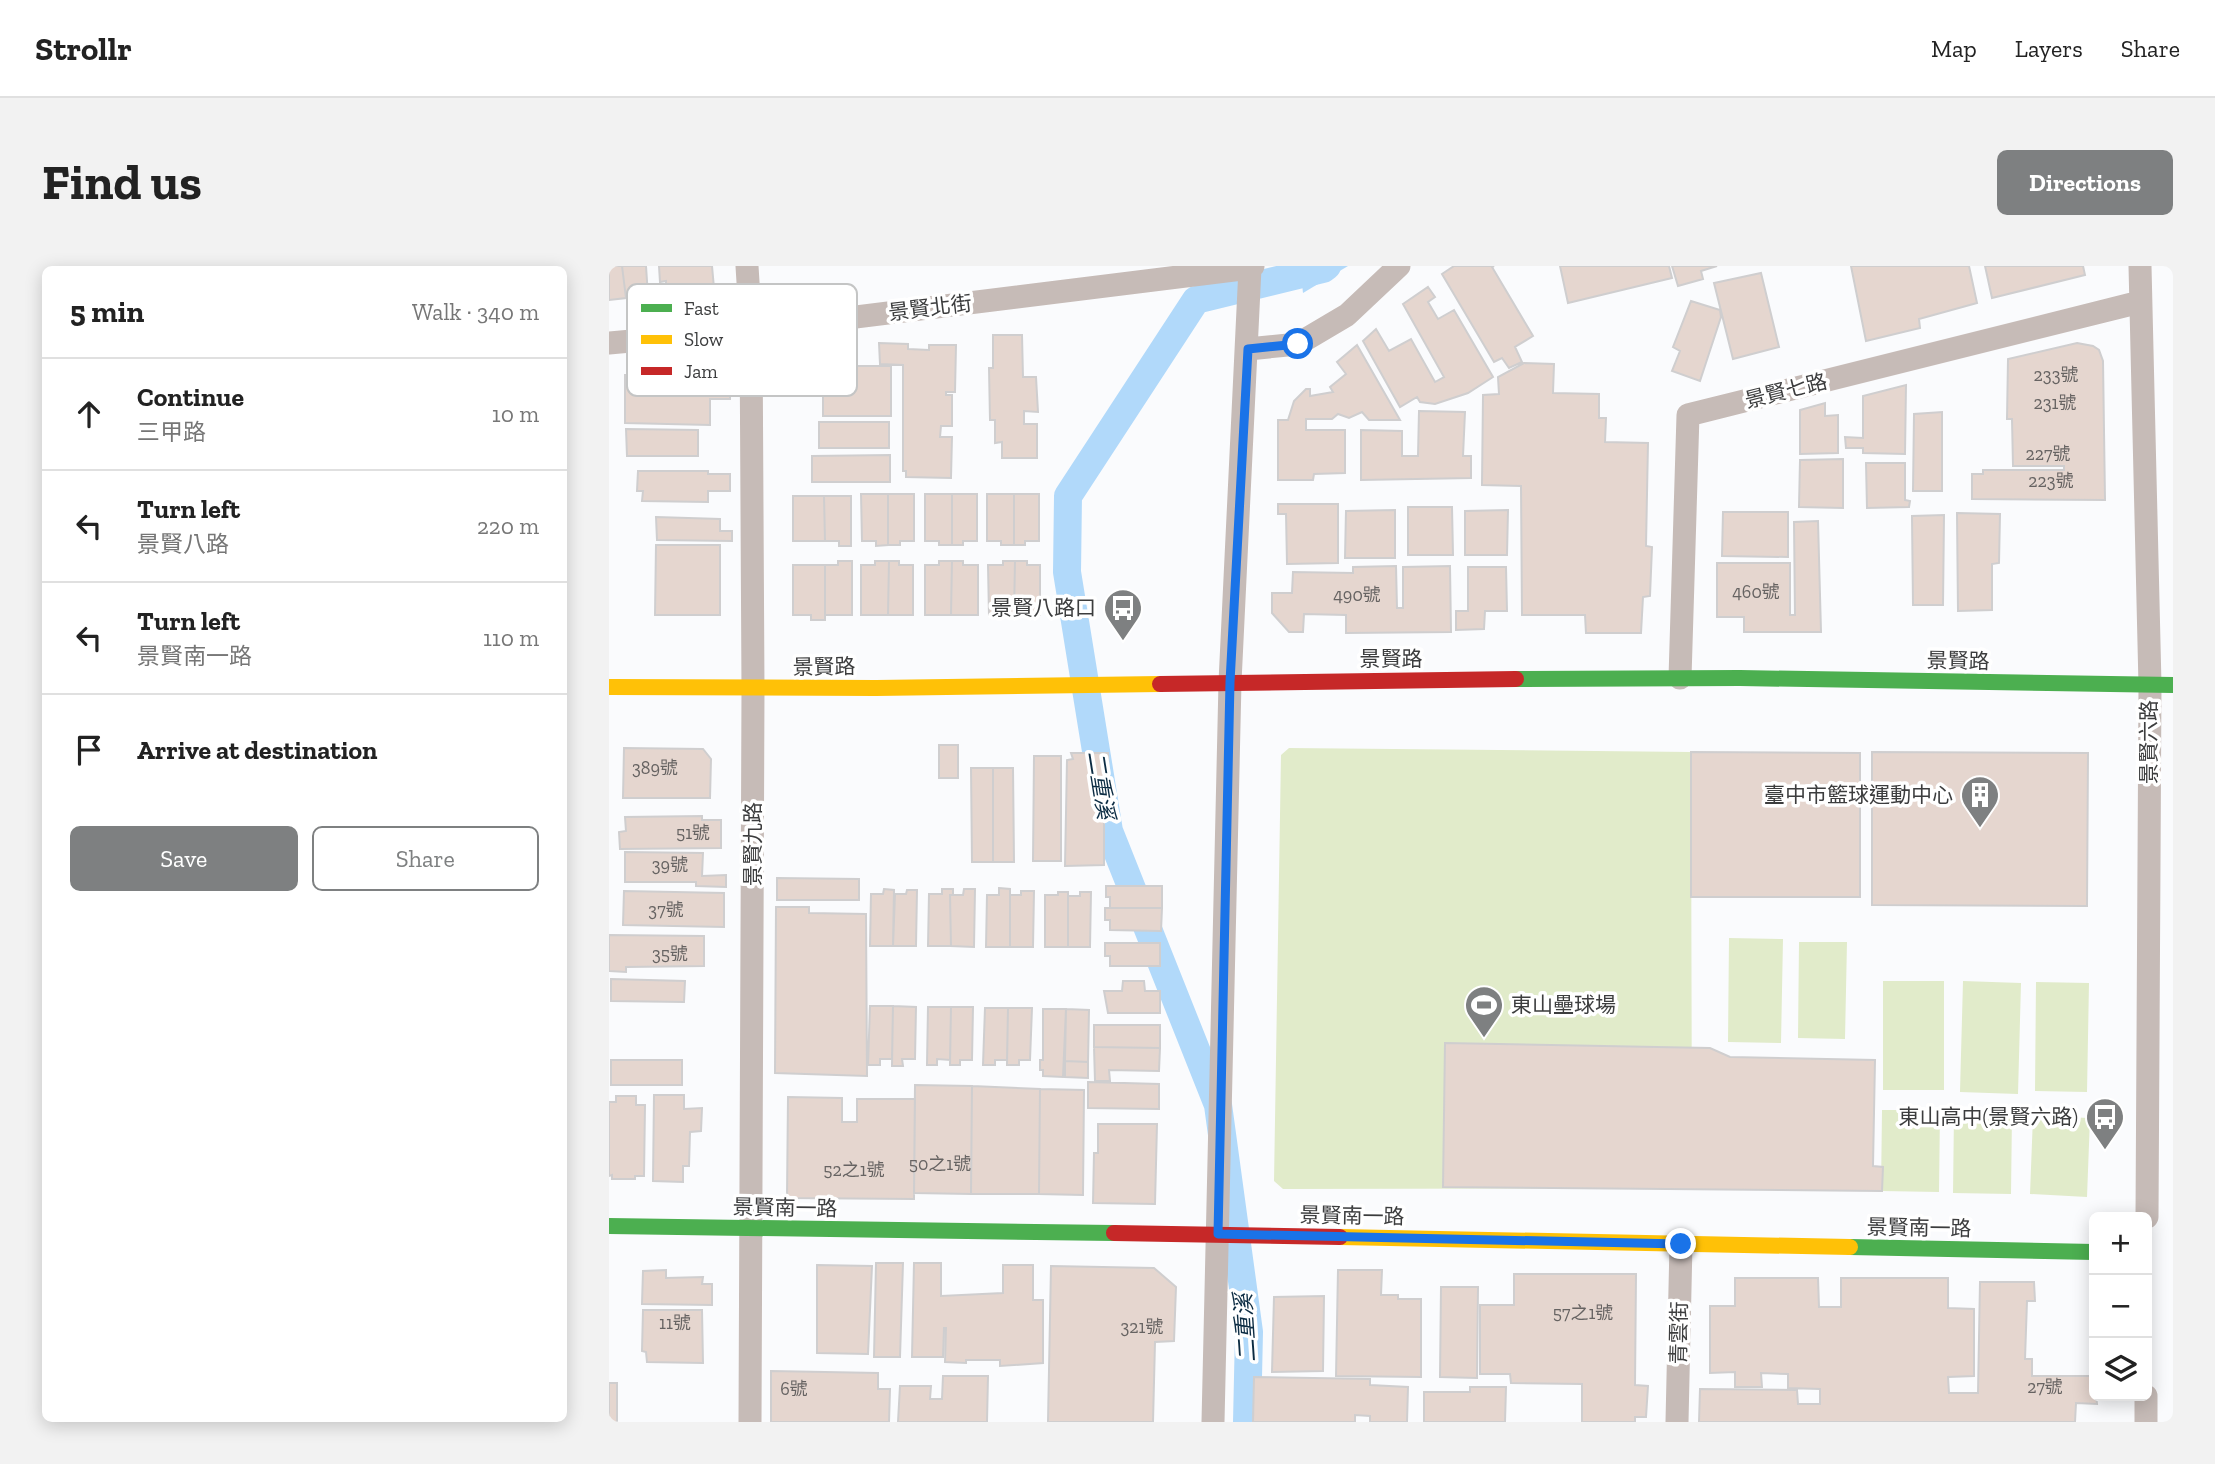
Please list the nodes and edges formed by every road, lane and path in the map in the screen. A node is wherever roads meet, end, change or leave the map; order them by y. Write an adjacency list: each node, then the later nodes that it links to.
1 (747, 266): 5 (street, 景賢九路)
2 (1399, 266): 10 (street)
3 (2140, 266): 6 (street, 景賢六路)
4 (1251, 267): 7 (street, 景賢北街); 10 (street)
5 (748, 284)
6 (2140, 302): 12 (street, 景賢七路); 14 (street, 景賢六路)
7 (857, 317)
8 (627, 341): 9 (street, 景賢北街)
9 (609, 343)
10 (1248, 349): 13 (street)
11 (751, 396): 17 (street, 景賢九路)
12 (1680, 678): 13 (street, 景賢路); 14 (street, 景賢路)
13 (1230, 682): 17 (street, 景賢路); 21 (street)
14 (2150, 685): 15 (street, 景賢路); 18 (street, 景賢六路)
15 (2173, 685)
16 (609, 687): 17 (street, 景賢路)
17 (753, 689): 20 (street, 景賢九路)
18 (2147, 1212)
19 (609, 1226): 20 (street, 景賢南一路)
20 (751, 1228): 21 (street, 景賢南一路); 25 (street, 景賢九路)
21 (1218, 1234): 22 (street, 景賢南一路); 26 (street)
22 (1681, 1244): 23 (street, 景賢南一路); 27 (street, 青雲街)
23 (2089, 1252)
24 (2146, 1401): 28 (street)
25 (750, 1422)
26 (1213, 1422)
27 (1677, 1422)
28 (2146, 1422)

